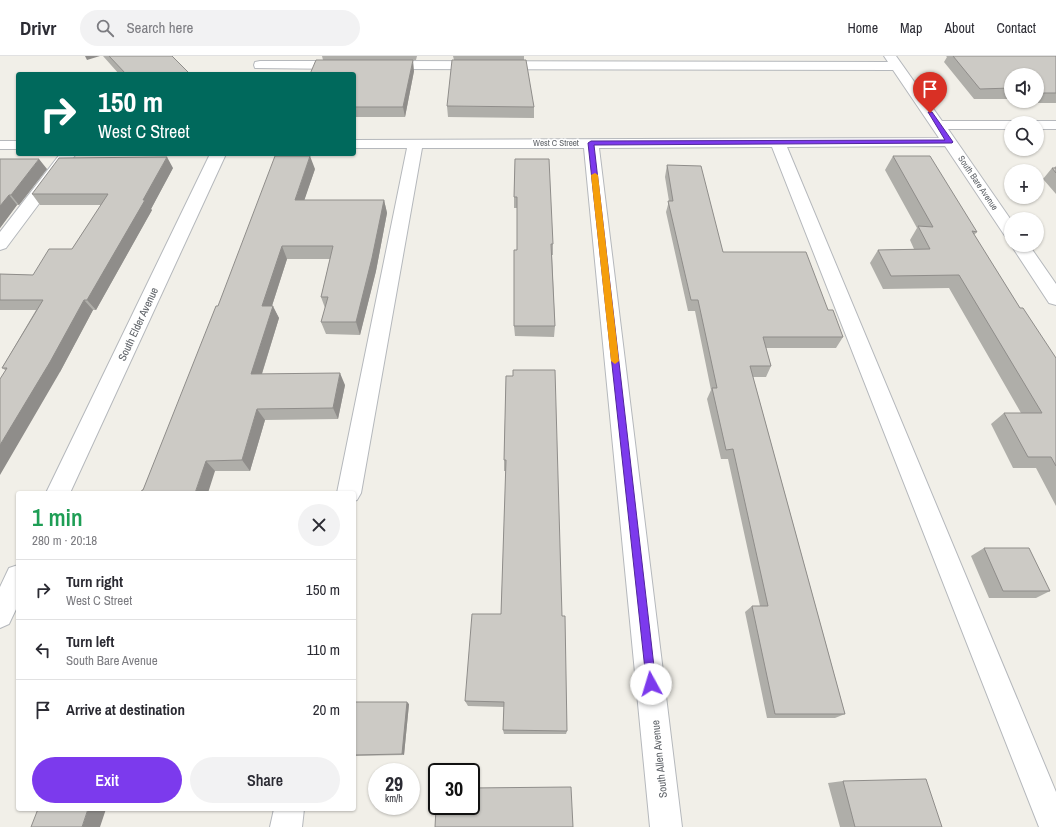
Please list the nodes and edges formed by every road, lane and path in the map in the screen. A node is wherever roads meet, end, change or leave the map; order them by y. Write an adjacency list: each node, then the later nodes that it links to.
1 (894, 61): 4 (street); 5 (street, South Bare Avenue)
2 (260, 65): 3 (street)
3 (356, 65)
4 (372, 65)
5 (938, 125): 6 (street); 9 (street, South Bare Avenue)
6 (1004, 125)
7 (1044, 125): 8 (street)
8 (1056, 125)
9 (950, 142): 11 (street, West C Street); 18 (street, South Bare Avenue)
10 (591, 143): 11 (street, West C Street); 14 (street, West C Street); 28 (street, South Allen Avenue)
11 (778, 143): 29 (street)
12 (0, 144): 15 (street)
13 (356, 144): 14 (street, West C Street)
14 (415, 144): 23 (street)
15 (16, 145)
16 (66, 156): 19 (street)
17 (217, 156): 22 (street, South Elder Avenue)
18 (1004, 222)
19 (0, 244)
20 (1025, 252): 21 (street)
21 (1056, 298)
22 (59, 491)
23 (349, 491)
24 (16, 581): 25 (street)
25 (0, 615)
26 (289, 811): 27 (street)
27 (286, 827)
28 (666, 827)
29 (1055, 827)

